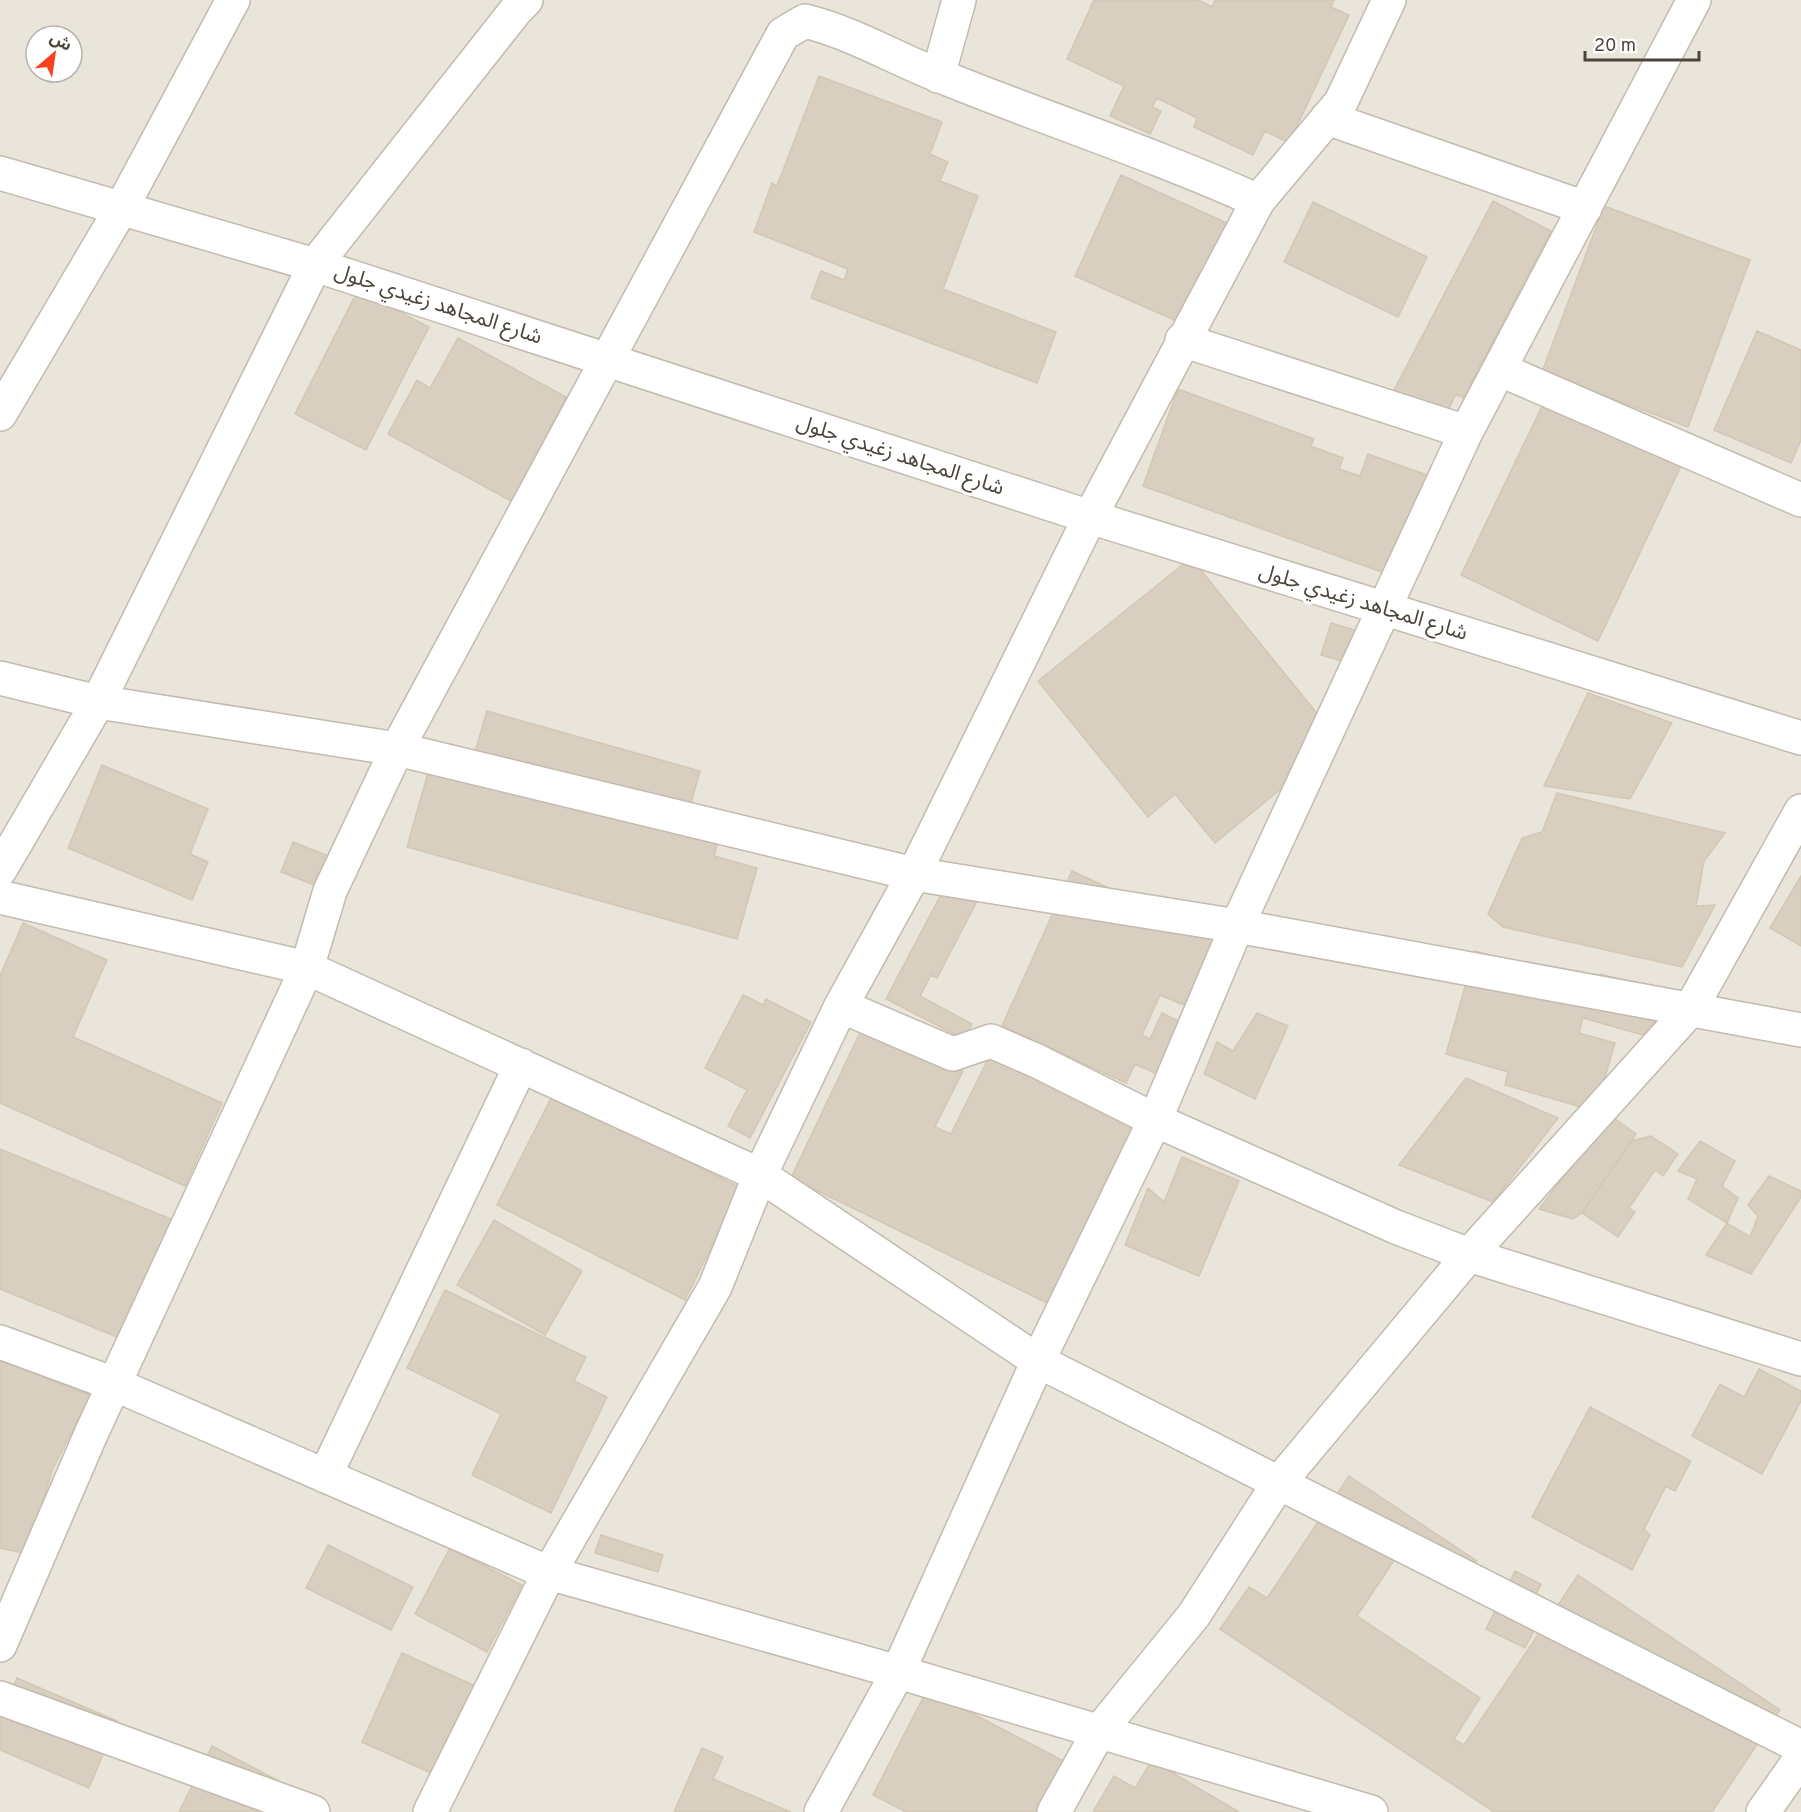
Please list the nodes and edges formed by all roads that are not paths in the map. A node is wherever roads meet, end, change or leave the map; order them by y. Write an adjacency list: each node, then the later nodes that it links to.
1 (233, 0): 10 (street)
2 (526, 0): 12 (street)
3 (959, 0): 6 (street)
4 (1389, 0): 7 (street)
5 (1694, 0): 11 (street)
6 (938, 76): 9 (street); 14 (street)
7 (1327, 118): 9 (street); 11 (street)
8 (0, 173): 10 (street, شارع المجاهد زغيدي جلول)
9 (1258, 201): 13 (street)
10 (121, 208): 12 (street, شارع المجاهد زغيدي جلول); 16 (street)
11 (1585, 208): 15 (street)
12 (315, 265): 14 (street, شارع المجاهد زغيدي جلول); 22 (street)
13 (1182, 340): 17 (street); 19 (street)
14 (606, 360): 19 (street, شارع المجاهد زغيدي جلول); 24 (street)
15 (1501, 370): 17 (street); 18 (street)
16 (0, 414)
17 (1466, 432): 20 (street)
18 (1801, 500)
19 (1090, 517): 20 (street, شارع المجاهد زغيدي جلول); 27 (street)
20 (1384, 610): 23 (street, شارع المجاهد زغيدي جلول); 29 (street)
21 (0, 678): 22 (street)
22 (98, 702): 24 (street); 26 (street)
23 (1801, 738)
24 (397, 749): 27 (street); 30 (street)
25 (1801, 812): 32 (street)
26 (0, 870)
27 (914, 874): 29 (street); 31 (street)
28 (0, 897): 30 (street)
29 (1237, 926): 32 (street); 35 (street)
30 (307, 968): 34 (street); 41 (street)
31 (841, 1006): 35 (street); 36 (street)
32 (1690, 1010): 33 (street); 37 (street)
33 (1801, 1030)
34 (521, 1065): 36 (street); 42 (street)
35 (1155, 1120): 37 (street); 40 (street)
36 (760, 1175): 40 (street); 44 (street)
37 (1468, 1255): 39 (street); 43 (street)
38 (0, 1342): 41 (street)
39 (1801, 1359)
40 (1038, 1361): 43 (street); 46 (street)
41 (114, 1384): 42 (street); 45 (street)
42 (325, 1476): 44 (street)
43 (1278, 1484): 48 (street); 49 (street)
44 (549, 1574): 46 (street); 53 (street)
45 (0, 1645)
46 (898, 1672): 48 (street); 54 (street)
47 (0, 1698): 52 (street)
48 (1098, 1732): 51 (street); 55 (street)
49 (1801, 1747)
50 (1801, 1758): 56 (street)
51 (1364, 1811)
52 (313, 1812)
53 (430, 1812)
54 (821, 1812)
55 (1054, 1812)
56 (1763, 1812)

